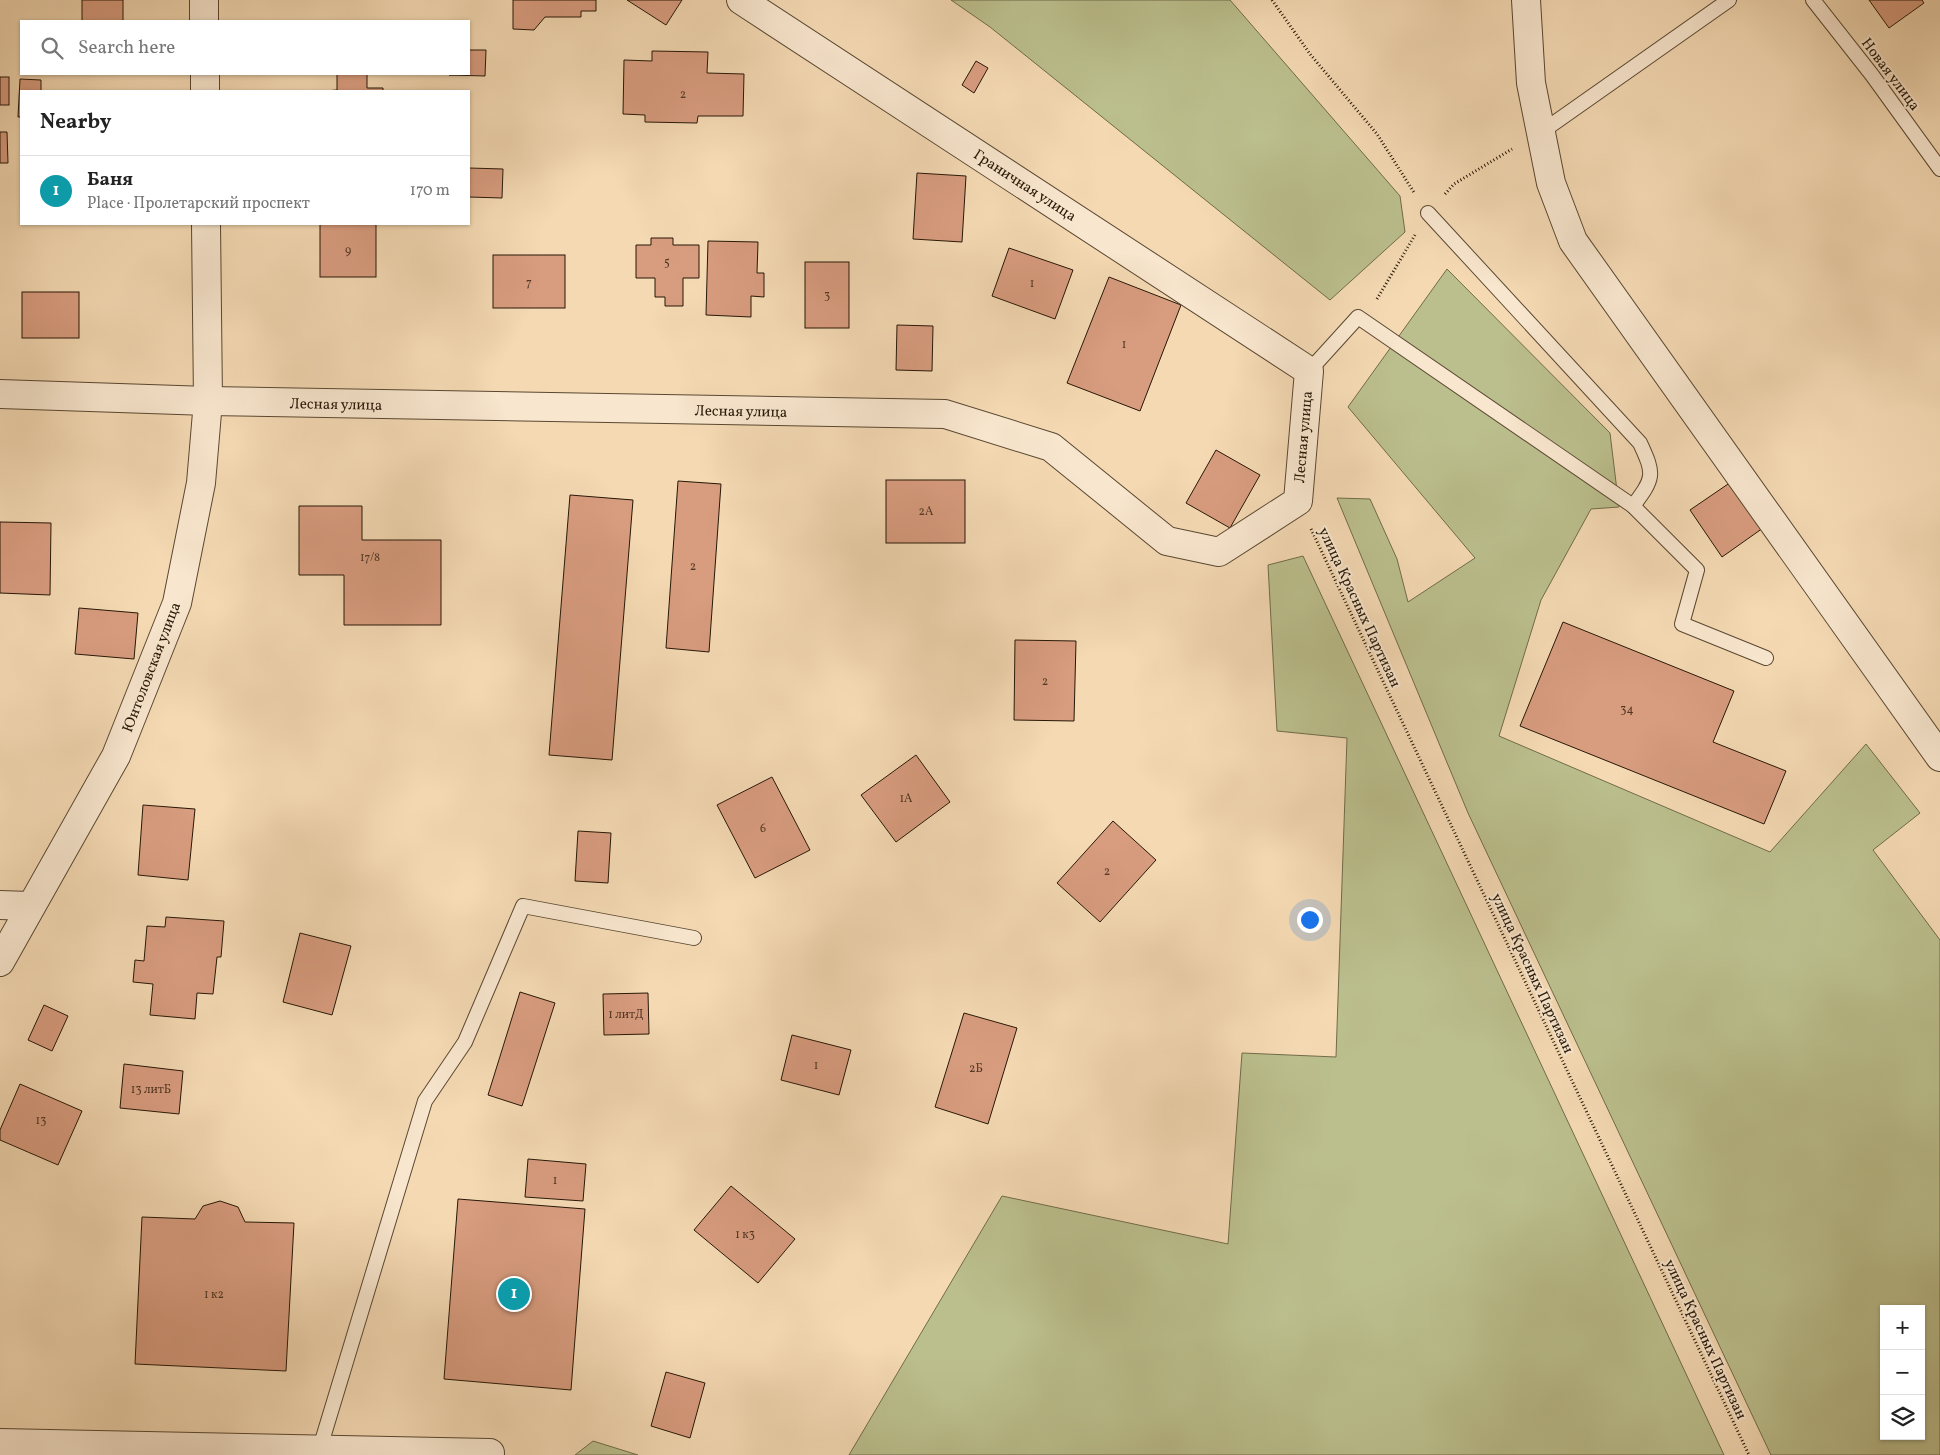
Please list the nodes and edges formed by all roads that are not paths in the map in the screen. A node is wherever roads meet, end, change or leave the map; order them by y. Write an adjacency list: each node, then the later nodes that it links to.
1 (204, 0): 6 (street)
2 (741, 0): 13 (street, Граничная улица)
3 (1526, 0): 9 (street)
4 (1729, 0): 9 (lane)
5 (1813, 0): 10 (lane, Новая улица)
6 (204, 20)
7 (205, 75): 8 (street)
8 (205, 90)
9 (1540, 133): 18 (street)
10 (1940, 169)
11 (1428, 213): 16 (lane)
12 (206, 225): 15 (street, Юнтоловская улица)
13 (1309, 371): 15 (street, Лесная улица); 16 (lane)
14 (0, 394): 15 (street, Лесная улица)
15 (208, 401): 20 (street, Юнтоловская улица)
16 (1632, 506): 17 (lane)
17 (1766, 658)
18 (1940, 757)
19 (0, 905): 20 (street)
20 (30, 906): 22 (street, Юнтоловская улица)
21 (694, 938): 24 (lane)
22 (0, 962)
23 (0, 1443): 24 (street)
24 (318, 1453): 25 (street)
25 (490, 1453)

